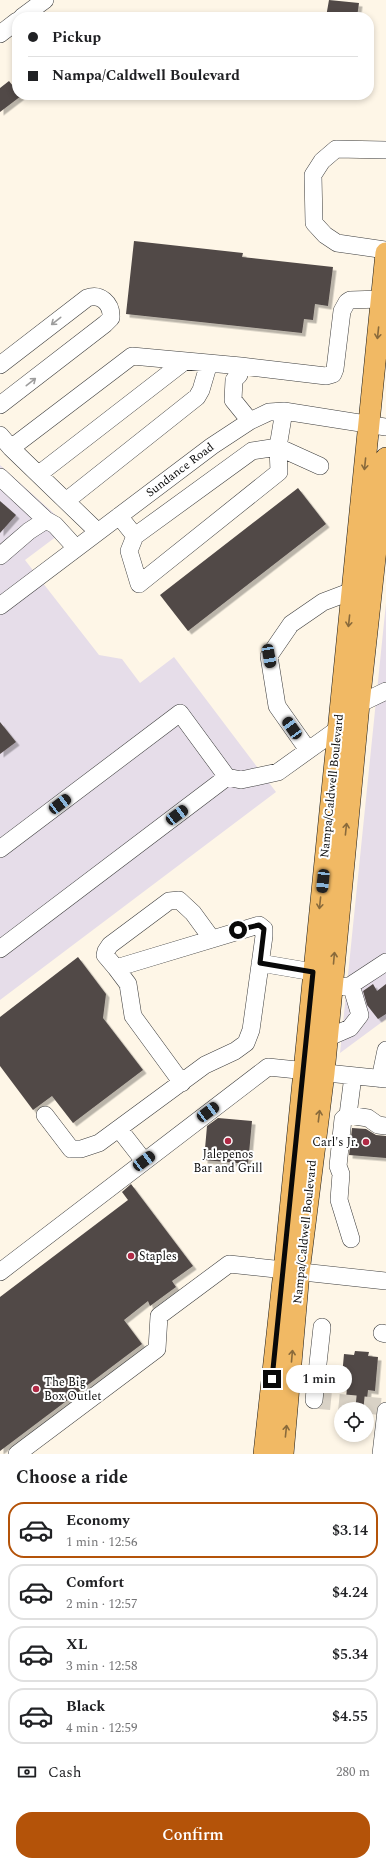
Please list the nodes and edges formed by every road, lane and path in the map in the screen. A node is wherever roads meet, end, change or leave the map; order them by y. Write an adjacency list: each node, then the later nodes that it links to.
1 (45, 0): 2 (street)
2 (29, 12)
3 (12, 25): 4 (street)
4 (0, 34)
5 (386, 150): 6 (street)
6 (386, 250)
7 (386, 253): 8 (main road, Nampa/Caldwell Boulevard)
8 (381, 299): 12 (street); 16 (main road, Nampa/Caldwell Boulevard, one-way to 16)
9 (185, 361): 10 (street); 18 (street); 22 (street)
10 (209, 363): 12 (street); 24 (street)
11 (0, 365): 13 (street, one-way to 11)
12 (240, 371): 15 (street)
13 (0, 406)
14 (284, 411): 15 (street, Sundance Road); 16 (street, Sundance Road); 19 (street)
15 (250, 421): 25 (street, Sundance Road)
16 (377, 426): 31 (main road, Nampa/Caldwell Boulevard, one-way to 31)
17 (0, 435): 18 (street)
18 (11, 448): 22 (street)
19 (278, 448): 21 (street); 28 (street); 28 (street)
20 (386, 458): 34 (main road, Nampa/Caldwell Boulevard)
21 (320, 466)
22 (39, 474): 24 (street)
23 (0, 477): 26 (street)
24 (66, 501): 27 (street)
25 (120, 516): 27 (street, Sundance Road); 28 (street)
26 (46, 520): 29 (street); 30 (street)
27 (98, 532): 29 (street, Sundance Road)
28 (135, 536)
29 (76, 548): 32 (street, Sundance Road)
30 (0, 556)
31 (352, 591): 34 (main road, Nampa/Caldwell Boulevard, one-way to 34); 36 (street)
32 (2, 600)
33 (386, 691): 34 (street)
34 (349, 706): 35 (main road, Nampa/Caldwell Boulevard); 45 (main road, Nampa/Caldwell Boulevard, one-way to 34)
35 (338, 729): 36 (street); 44 (main road, Nampa/Caldwell Boulevard, one-way to 44)
36 (308, 750): 37 (street)
37 (227, 776): 38 (street); 40 (street)
38 (0, 849)
39 (212, 939): 42 (street); 43 (street); 43 (street)
40 (0, 950)
41 (386, 962): 45 (street)
42 (260, 963): 44 (street); 52 (street)
43 (116, 968): 52 (street)
44 (313, 972): 48 (main road, Nampa/Caldwell Boulevard)
45 (341, 986): 46 (main road, Nampa/Caldwell Boulevard); 46 (street)
46 (327, 1038): 49 (main road, Nampa/Caldwell Boulevard)
47 (385, 1056): 51 (street)
48 (303, 1070): 49 (street); 57 (street); 59 (main road, Nampa/Caldwell Boulevard)
49 (324, 1073): 50 (street); 59 (main road, Nampa/Caldwell Boulevard, one-way to 49)
50 (353, 1076): 51 (street); 54 (street)
51 (383, 1079)
52 (182, 1082): 56 (street)
53 (44, 1115): 56 (street)
54 (348, 1115): 55 (street); 58 (street)
55 (386, 1126)
56 (119, 1128): 57 (street)
57 (144, 1161): 60 (street)
58 (351, 1239)
59 (292, 1271): 61 (street); 64 (main road, Nampa/Caldwell Boulevard); 66 (street)
60 (0, 1272)
61 (382, 1284)
62 (322, 1327): 63 (street)
63 (314, 1400)
64 (278, 1409): 67 (main road); 68 (main road, one-way to 64)
65 (386, 1411): 69 (street)
66 (17, 1454)
67 (264, 1454)
68 (283, 1454)
69 (381, 1454)

